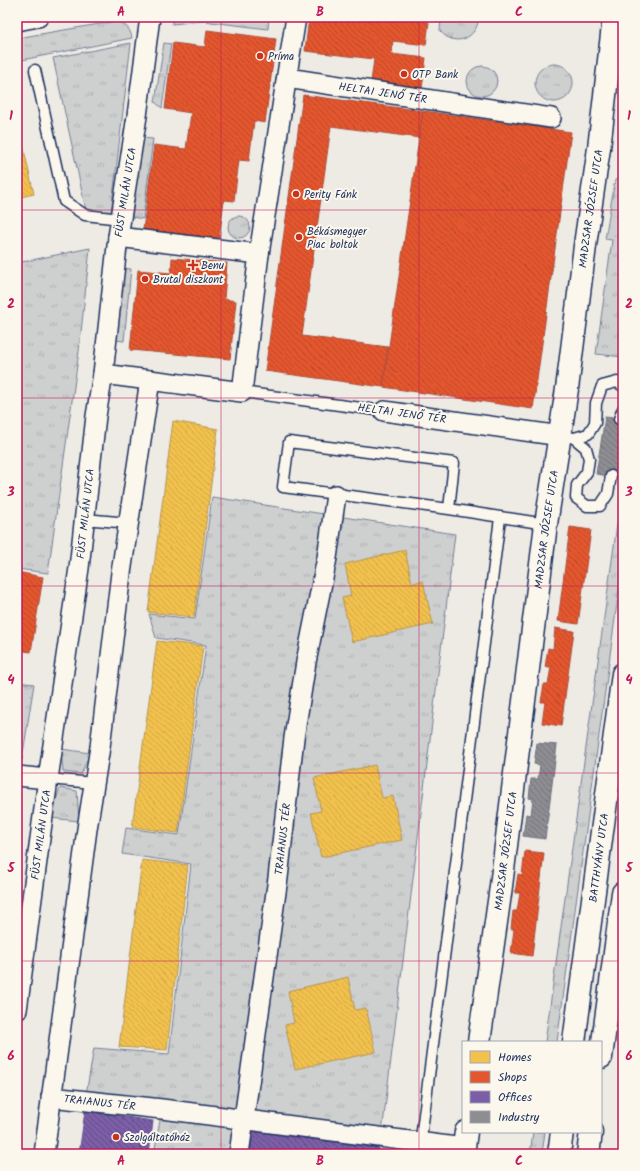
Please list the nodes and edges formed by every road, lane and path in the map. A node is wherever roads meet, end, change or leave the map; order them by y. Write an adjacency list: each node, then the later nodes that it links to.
1 (38, 17): 5 (street)
2 (150, 17): 9 (street, FÜST MILÁN UTCA)
3 (296, 17): 7 (street)
4 (614, 17): 18 (street, MADZSAR JÓZSEF UTCA)
5 (17, 21)
6 (35, 70): 9 (lane)
7 (287, 78): 8 (street, HELTAI JENŐ TÉR); 10 (street)
8 (550, 118)
9 (120, 228): 10 (street); 11 (street, FÜST MILÁN UTCA)
10 (259, 254): 14 (street)
11 (103, 374): 12 (street, HELTAI JENŐ TÉR); 23 (street, FÜST MILÁN UTCA)
12 (150, 380): 14 (street, HELTAI JENŐ TÉR); 24 (street)
13 (623, 386): 18 (lane)
14 (242, 392): 16 (lane, HELTAI JENŐ TÉR)
15 (623, 409): 17 (lane)
16 (384, 411): 18 (street, HELTAI JENŐ TÉR)
17 (619, 419)
18 (567, 437): 19 (lane); 25 (street, MADZSAR JÓZSEF UTCA)
19 (611, 476)
20 (336, 495): 21 (lane); 21 (lane); 36 (street, TRAIANUS TÉR)
21 (449, 509): 22 (lane)
22 (500, 518): 25 (lane); 40 (lane)
23 (84, 519): 24 (lane); 28 (street, FÜST MILÁN UTCA)
24 (129, 523): 29 (street)
25 (546, 524): 32 (street, MADZSAR JÓZSEF UTCA)
26 (623, 674): 33 (street, BATTHYÁNY UTCA)
27 (17, 776): 28 (street)
28 (48, 779): 29 (lane); 31 (street, FÜST MILÁN UTCA)
29 (94, 784): 35 (street)
30 (623, 893): 34 (street)
31 (17, 1010)
32 (479, 1041)
33 (574, 1041)
34 (602, 1050)
35 (51, 1096): 36 (street, TRAIANUS TÉR); 41 (street)
36 (244, 1120): 40 (street, TRAIANUS TÉR); 42 (street, TRAIANUS TÉR)
37 (562, 1133): 43 (street)
38 (591, 1133): 44 (street)
39 (465, 1145): 40 (street, TRAIANUS TÉR)
40 (420, 1148)
41 (44, 1154)
42 (239, 1154)
43 (559, 1154)
44 (588, 1154)

